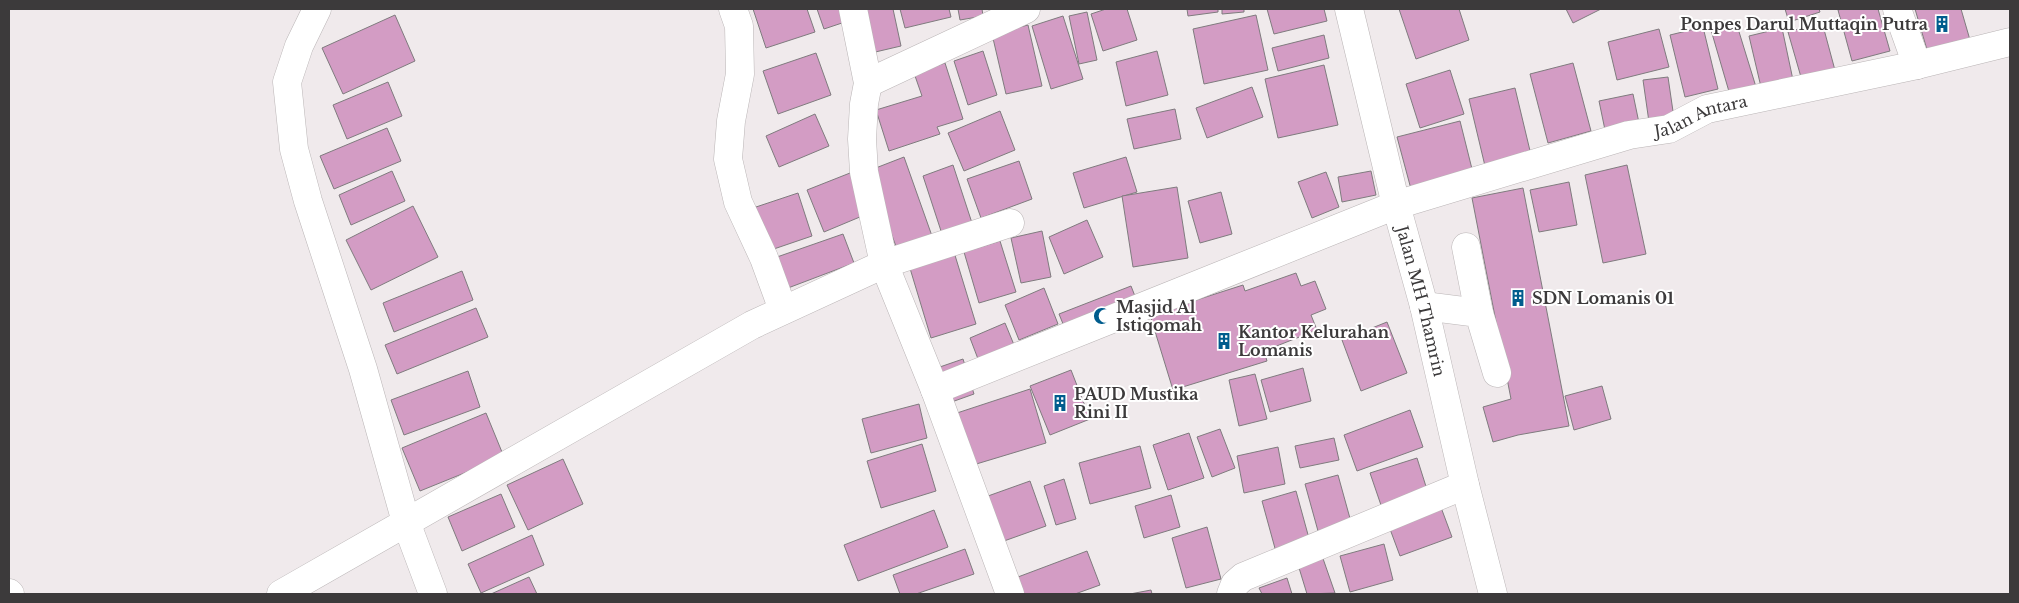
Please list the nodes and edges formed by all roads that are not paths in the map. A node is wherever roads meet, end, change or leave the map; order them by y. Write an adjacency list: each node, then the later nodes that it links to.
1 (317, 9): 20 (street)
2 (732, 9): 15 (street)
3 (853, 9): 9 (street)
4 (1026, 9): 9 (street)
5 (1349, 9): 10 (street, Jalan MH Thamrin)
6 (1897, 9): 8 (street)
7 (2010, 42): 8 (street, Jalan Antara)
8 (1917, 65): 10 (street, Jalan Antara)
9 (868, 83): 13 (street)
10 (1396, 205): 14 (street, Jalan MH Thamrin); 18 (street, Jalan Antara)
11 (1010, 223): 13 (street)
12 (1466, 247): 16 (street)
13 (884, 264): 15 (street); 18 (street)
14 (1424, 306): 16 (street); 19 (street, Jalan MH Thamrin)
15 (783, 310): 20 (street)
16 (1479, 313): 17 (street)
17 (1497, 373)
18 (935, 390): 23 (street)
19 (1465, 485): 24 (street); 25 (street, Jalan MH Thamrin)
20 (406, 522): 21 (street); 22 (street)
21 (281, 594)
22 (433, 594)
23 (1010, 594)
24 (1231, 594)
25 (1493, 594)

